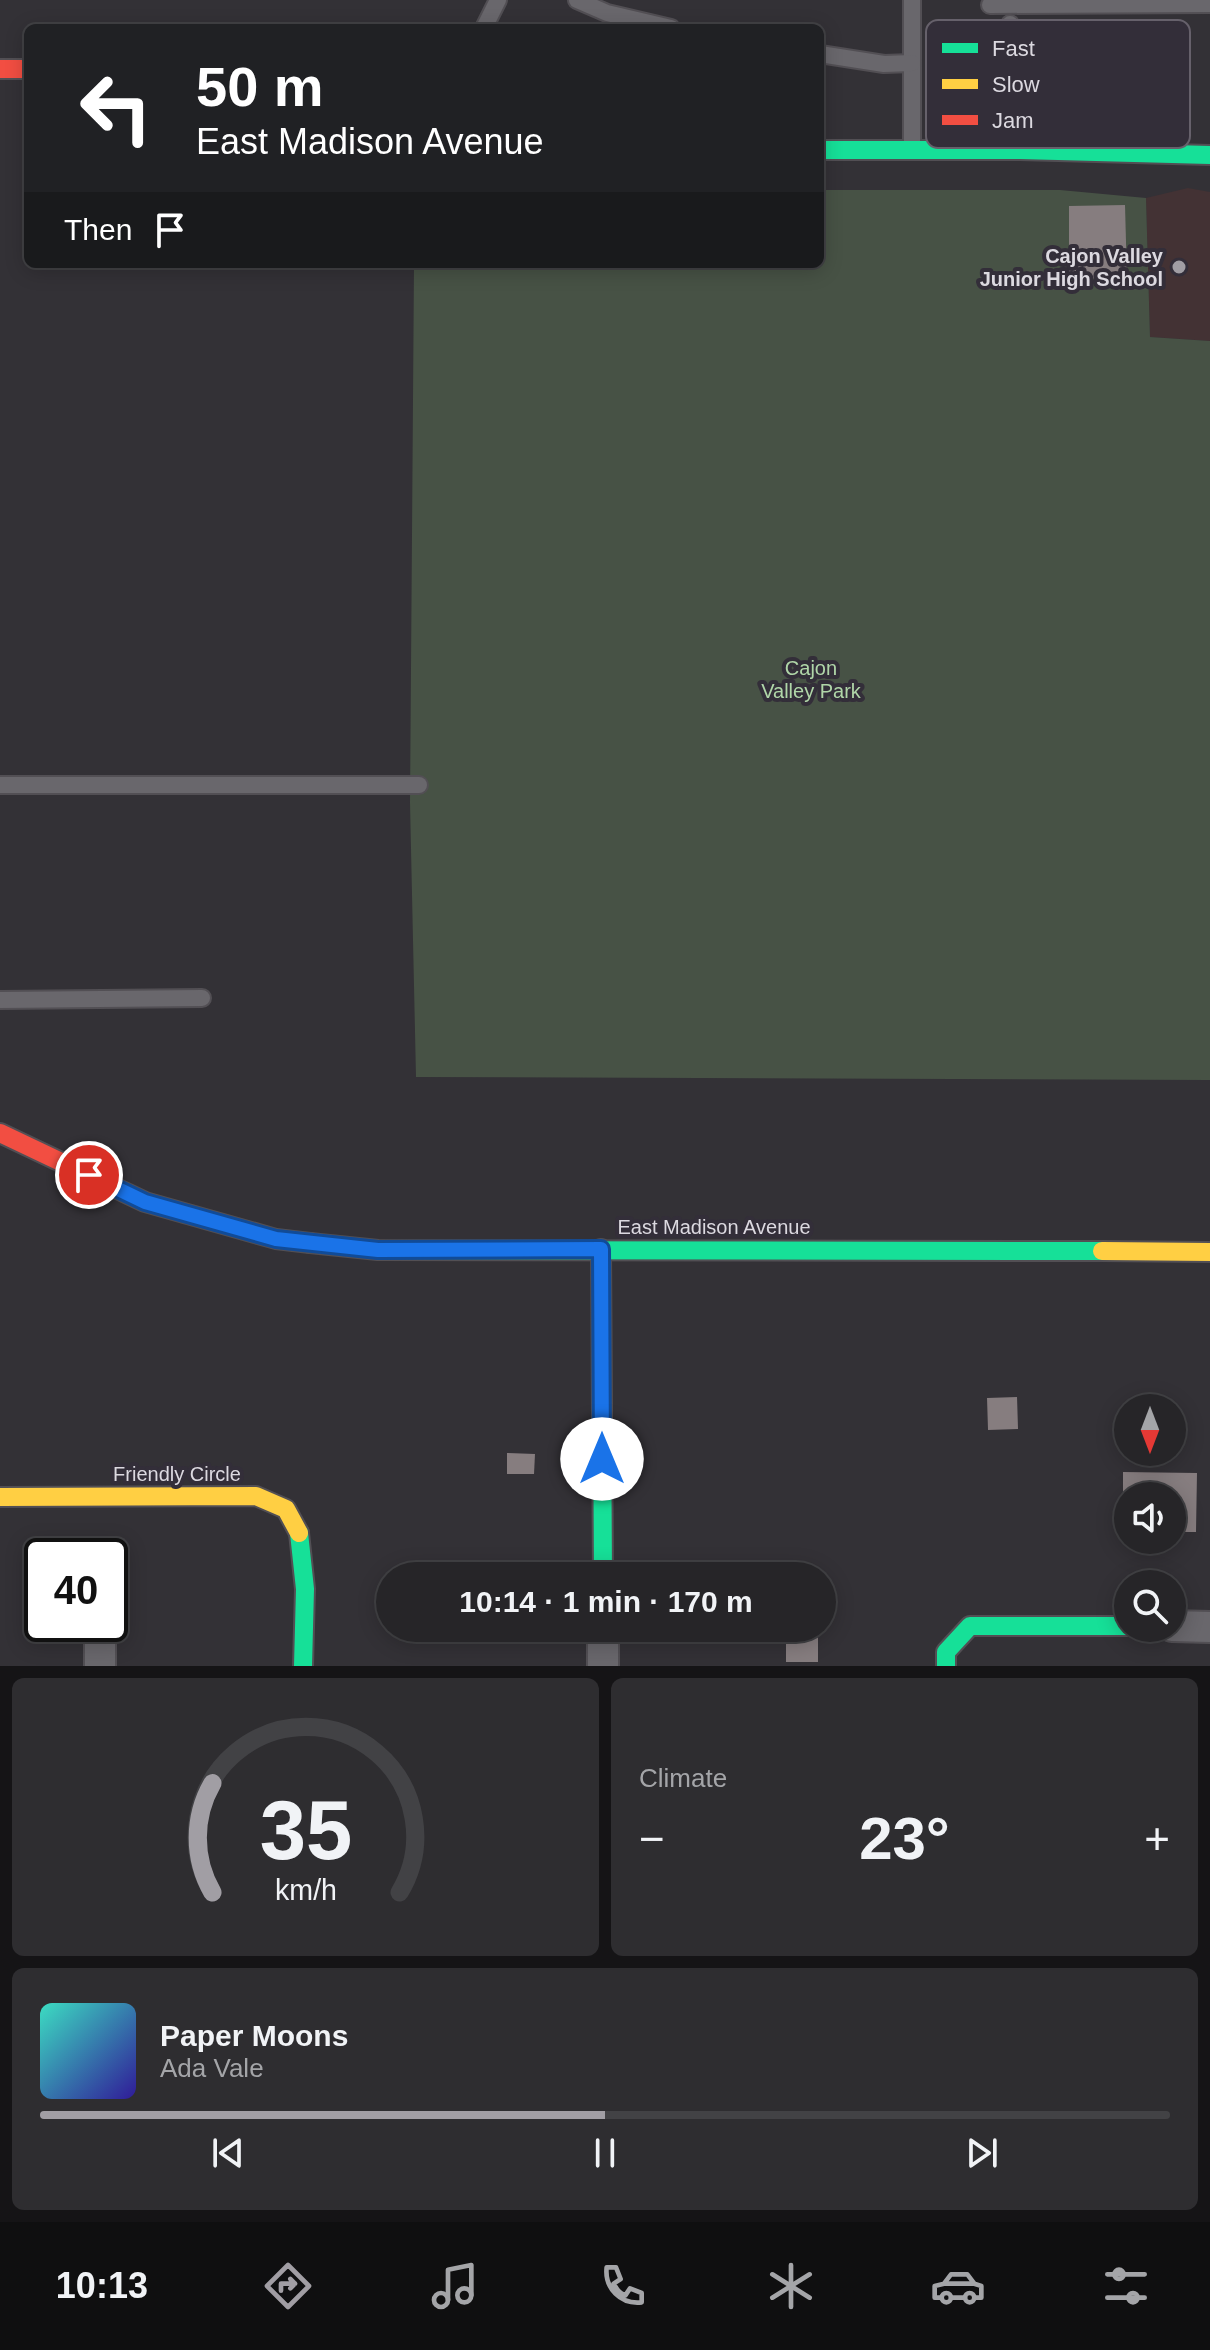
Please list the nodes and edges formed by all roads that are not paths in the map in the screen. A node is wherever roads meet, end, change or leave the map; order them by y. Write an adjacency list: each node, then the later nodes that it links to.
1 (498, 0): 6 (lane)
2 (577, 0): 7 (lane)
3 (912, 0): 9 (lane)
4 (1210, 4): 5 (lane)
5 (990, 5)
6 (486, 24)
7 (654, 24)
8 (824, 55): 9 (lane)
9 (912, 63): 13 (lane)
10 (0, 69): 11 (street)
11 (24, 69)
12 (824, 150): 13 (street)
13 (912, 150): 14 (street)
14 (1011, 150): 15 (street)
15 (1210, 155)
16 (0, 785): 17 (lane)
17 (419, 785)
18 (202, 998): 19 (lane)
19 (0, 1000)
20 (0, 1133): 21 (street, East Madison Avenue)
21 (601, 1249): 22 (street, East Madison Avenue); 24 (street)
22 (1210, 1252)
23 (0, 1497): 31 (street, Friendly Circle)
24 (603, 1562)
25 (1114, 1626): 33 (street)
26 (1186, 1626): 27 (street)
27 (1210, 1627)
28 (100, 1642): 30 (street)
29 (603, 1642): 32 (street)
30 (100, 1666)
31 (303, 1666)
32 (603, 1666)
33 (946, 1666)

